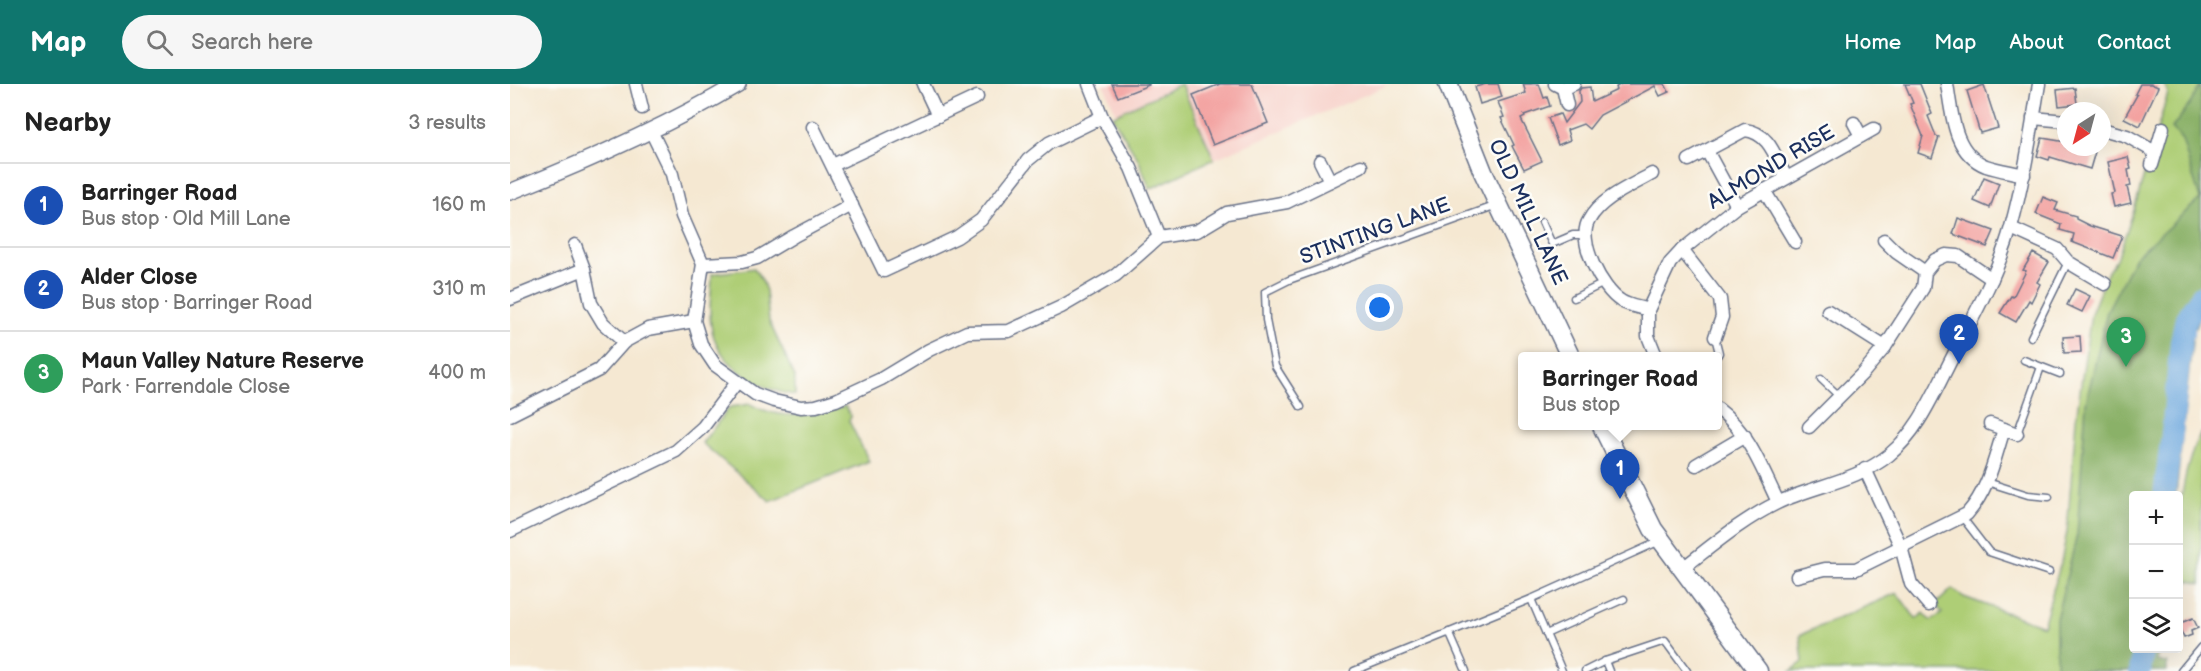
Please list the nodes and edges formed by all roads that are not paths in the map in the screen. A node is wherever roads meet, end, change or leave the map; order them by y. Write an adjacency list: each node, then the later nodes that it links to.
1 (636, 84): 11 (street)
2 (738, 84): 20 (street)
3 (923, 84): 12 (street)
4 (1089, 84): 13 (street)
5 (1448, 84): 37 (main road, OLD MILL LANE)
6 (1947, 84): 31 (street)
7 (2039, 84): 14 (street)
8 (1564, 85): 10 (street)
9 (977, 97): 12 (street)
10 (1567, 105)
11 (642, 108)
12 (938, 116): 27 (street)
13 (1102, 117): 36 (street); 42 (street)
14 (2034, 118): 15 (street); 31 (street)
15 (2057, 120)
16 (1854, 123): 22 (street, ALMOND RISE)
17 (813, 127): 27 (street)
18 (2163, 128): 24 (street)
19 (1874, 129): 22 (street, ALMOND RISE)
20 (651, 131): 35 (street); 48 (street)
21 (2111, 132): 24 (street)
22 (1861, 136): 32 (street, ALMOND RISE)
23 (1707, 151): 25 (street); 32 (street); 38 (street)
24 (2155, 152): 28 (street)
25 (1689, 160)
26 (1320, 161): 33 (street)
27 (832, 165): 36 (street)
28 (2152, 165)
29 (1360, 166): 33 (street)
30 (1652, 174): 41 (street)
31 (2024, 175): 40 (street)
32 (1786, 177): 34 (street, ALMOND RISE)
33 (1330, 181): 42 (street)
34 (1764, 190): 38 (street, ALMOND RISE); 44 (street)
35 (510, 192)
36 (852, 205): 48 (street)
37 (1498, 205): 63 (main road, OLD MILL LANE); 72 (lane, STINTING LANE)
38 (1737, 206): 46 (street, ALMOND RISE)
39 (1542, 222): 41 (lane)
40 (2011, 228): 47 (street); 51 (street)
41 (1584, 235): 52 (street)
42 (1159, 237): 70 (street)
43 (1884, 240): 50 (street)
44 (1795, 242)
45 (575, 245): 49 (street)
46 (1682, 250): 56 (street, ALMOND RISE); 59 (street)
47 (2068, 262): 53 (street); 60 (lane)
48 (703, 264): 58 (street)
49 (584, 269): 55 (street); 61 (street)
50 (1925, 272): 51 (street); 62 (street)
51 (1992, 279): 82 (street)
52 (1604, 283): 54 (lane); 56 (street)
53 (2105, 284)
54 (1574, 298)
55 (510, 299)
56 (1648, 310): 64 (street, ALMOND RISE)
57 (1828, 311): 62 (street)
58 (694, 321): 61 (street); 70 (street)
59 (1715, 337): 65 (lane)
60 (2031, 337)
61 (624, 342): 74 (street)
62 (1885, 347): 71 (street)
63 (1568, 352)
64 (1654, 352)
65 (1719, 352)
66 (2024, 360): 67 (lane)
67 (2041, 367): 68 (lane); 79 (lane)
68 (2060, 374)
69 (1821, 379): 71 (lane)
70 (736, 382): 87 (street)
71 (1840, 397): 76 (street)
72 (1301, 406)
73 (1722, 411): 80 (street)
74 (510, 415)
75 (1990, 424): 77 (street)
76 (1809, 427)
77 (2004, 429): 79 (street); 83 (street)
78 (1604, 430): 88 (main road)
79 (2018, 434)
80 (1745, 436): 81 (street); 85 (street)
81 (1696, 465)
82 (1865, 469): 85 (street); 89 (street)
83 (1987, 482): 84 (lane); 86 (street)
84 (2049, 497)
85 (1778, 502): 90 (street)
86 (1962, 516): 89 (street); 91 (lane)
87 (510, 531)
88 (1662, 541): 90 (main road); 93 (lane)
89 (1901, 547): 92 (street); 95 (street)
90 (1683, 568): 106 (main road)
91 (2049, 572)
92 (1797, 576)
93 (1531, 599): 96 (lane); 97 (lane)
94 (1624, 599): 97 (lane)
95 (1929, 605)
96 (1449, 632): 100 (lane); 101 (lane)
97 (1546, 634): 102 (lane)
98 (2201, 647): 107 (lane)
99 (1605, 661): 103 (lane); 104 (lane); 105 (lane)
100 (1354, 671)
101 (1466, 671)
102 (1562, 671)
103 (1585, 671)
104 (1609, 671)
105 (1687, 671)
106 (1758, 671)
107 (2181, 671)

